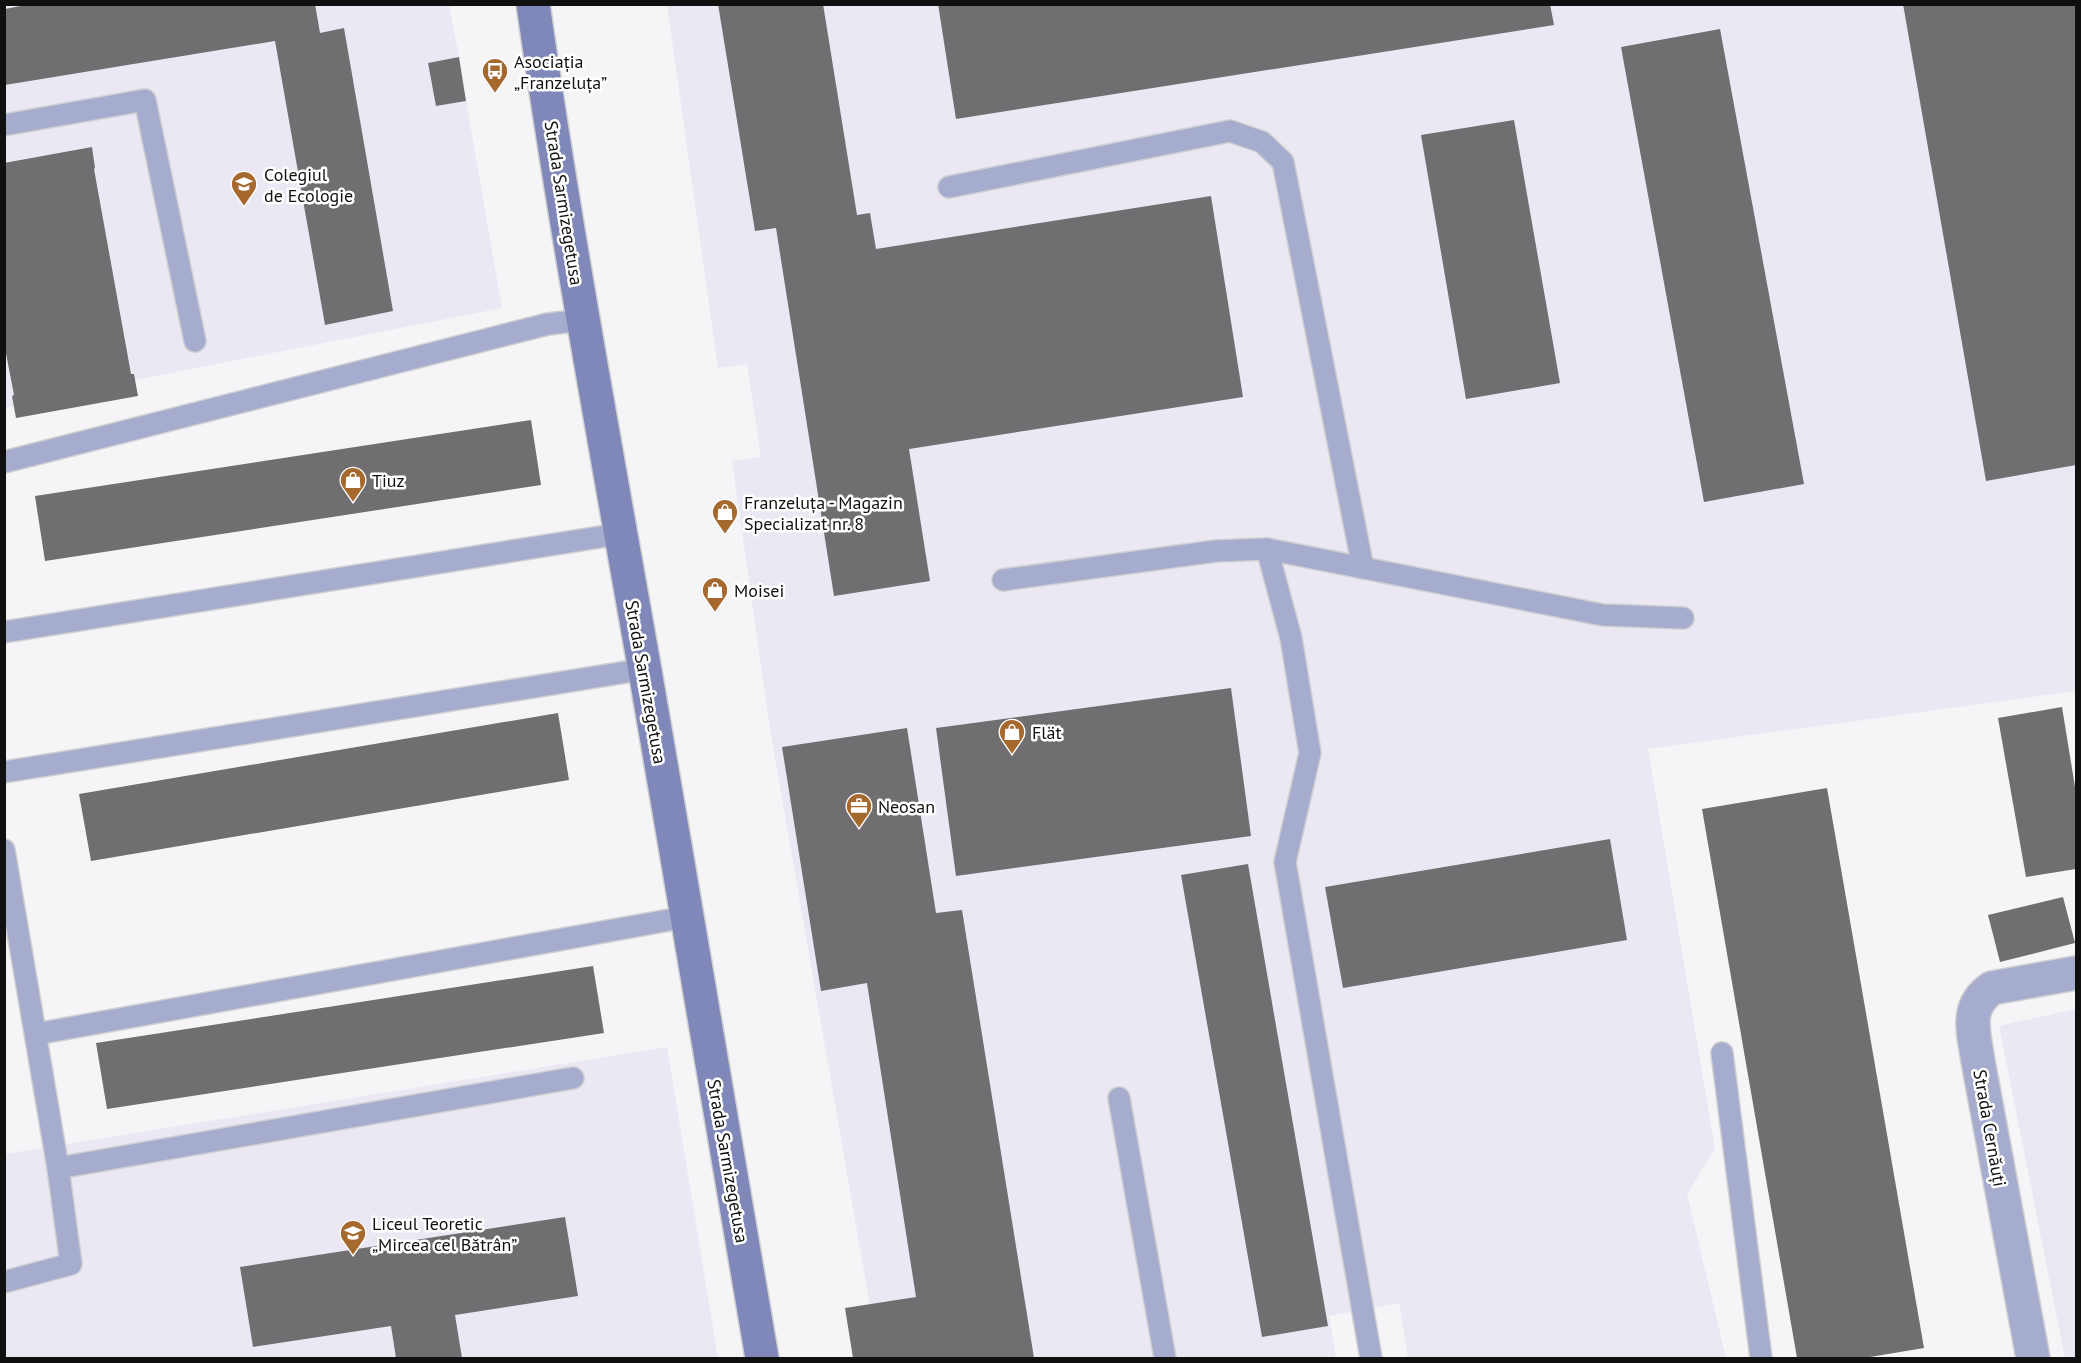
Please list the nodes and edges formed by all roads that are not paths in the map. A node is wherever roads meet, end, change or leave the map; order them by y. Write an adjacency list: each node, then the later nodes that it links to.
1 (533, 4): 4 (main road, Strada Sarmizegetusa)
2 (4, 125): 5 (lane)
3 (949, 187): 9 (lane)
4 (583, 320): 6 (lane); 7 (main road, Strada Sarmizegetusa)
5 (195, 341)
6 (4, 462)
7 (619, 534): 12 (lane); 13 (main road, Strada Sarmizegetusa)
8 (1267, 549): 9 (lane); 10 (lane); 26 (lane)
9 (1363, 568): 11 (lane)
10 (1003, 580)
11 (1683, 618)
12 (4, 632)
13 (645, 669): 14 (lane); 16 (main road, Strada Sarmizegetusa)
14 (4, 772)
15 (4, 850): 18 (lane)
16 (686, 917): 18 (lane); 24 (main road, Strada Sarmizegetusa)
17 (2076, 973): 28 (street, Strada Cernăuți)
18 (36, 1034): 22 (lane)
19 (1722, 1053): 27 (lane)
20 (573, 1078): 22 (lane)
21 (1119, 1098): 25 (lane)
22 (58, 1168): 23 (lane)
23 (4, 1282)
24 (762, 1359)
25 (1165, 1359)
26 (1371, 1359)
27 (1761, 1359)
28 (2033, 1359)

